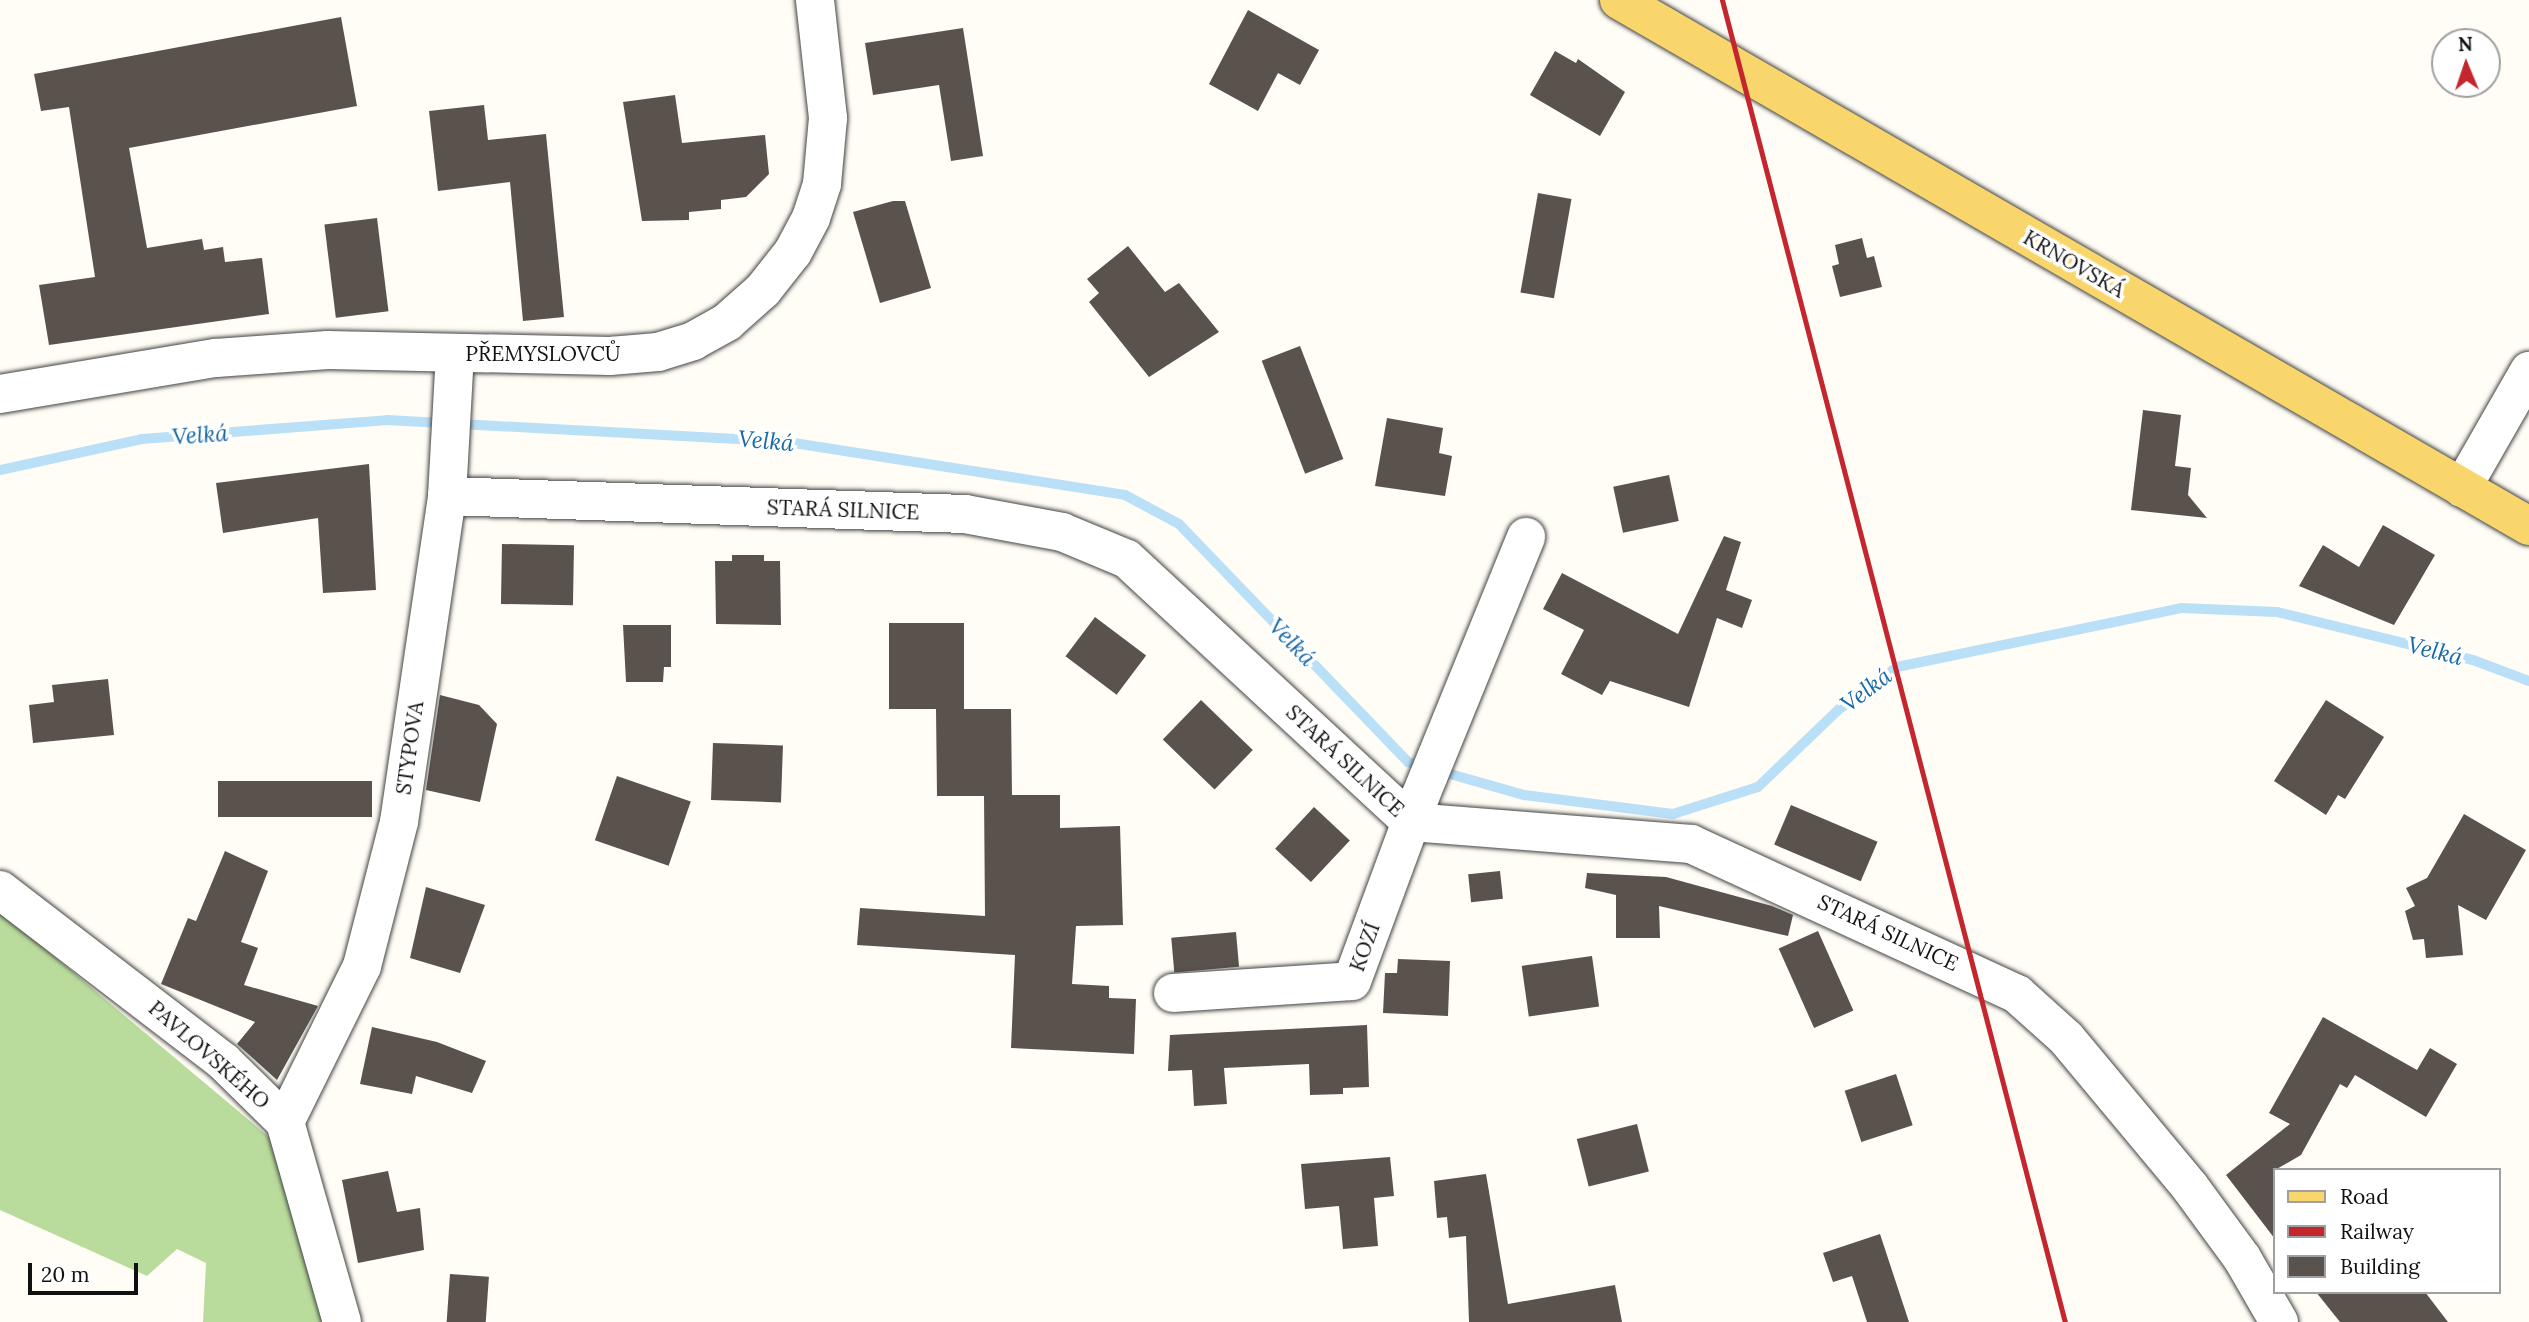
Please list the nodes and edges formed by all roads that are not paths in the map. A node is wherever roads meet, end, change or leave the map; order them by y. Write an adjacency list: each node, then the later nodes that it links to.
1 (815, 0): 3 (street, PŘEMYSLOVCŮ)
2 (1619, 0): 7 (main road, KRNOVSKÁ)
3 (454, 370): 5 (street, PŘEMYSLOVCŮ); 6 (street, STYPOVA)
4 (2529, 371): 7 (street)
5 (0, 394)
6 (448, 481): 10 (street, STARÁ SILNICE); 13 (street, STYPOVA)
7 (2462, 488): 8 (main road, KRNOVSKÁ)
8 (2529, 526)
9 (1526, 537): 10 (street)
10 (1416, 810): 12 (street, KOZÍ); 15 (street, STARÁ SILNICE)
11 (0, 890): 13 (street, PAVLOVSKÉHO)
12 (1173, 993)
13 (285, 1122): 14 (street, PAVLOVSKÉHO)
14 (342, 1322)
15 (2278, 1322)

